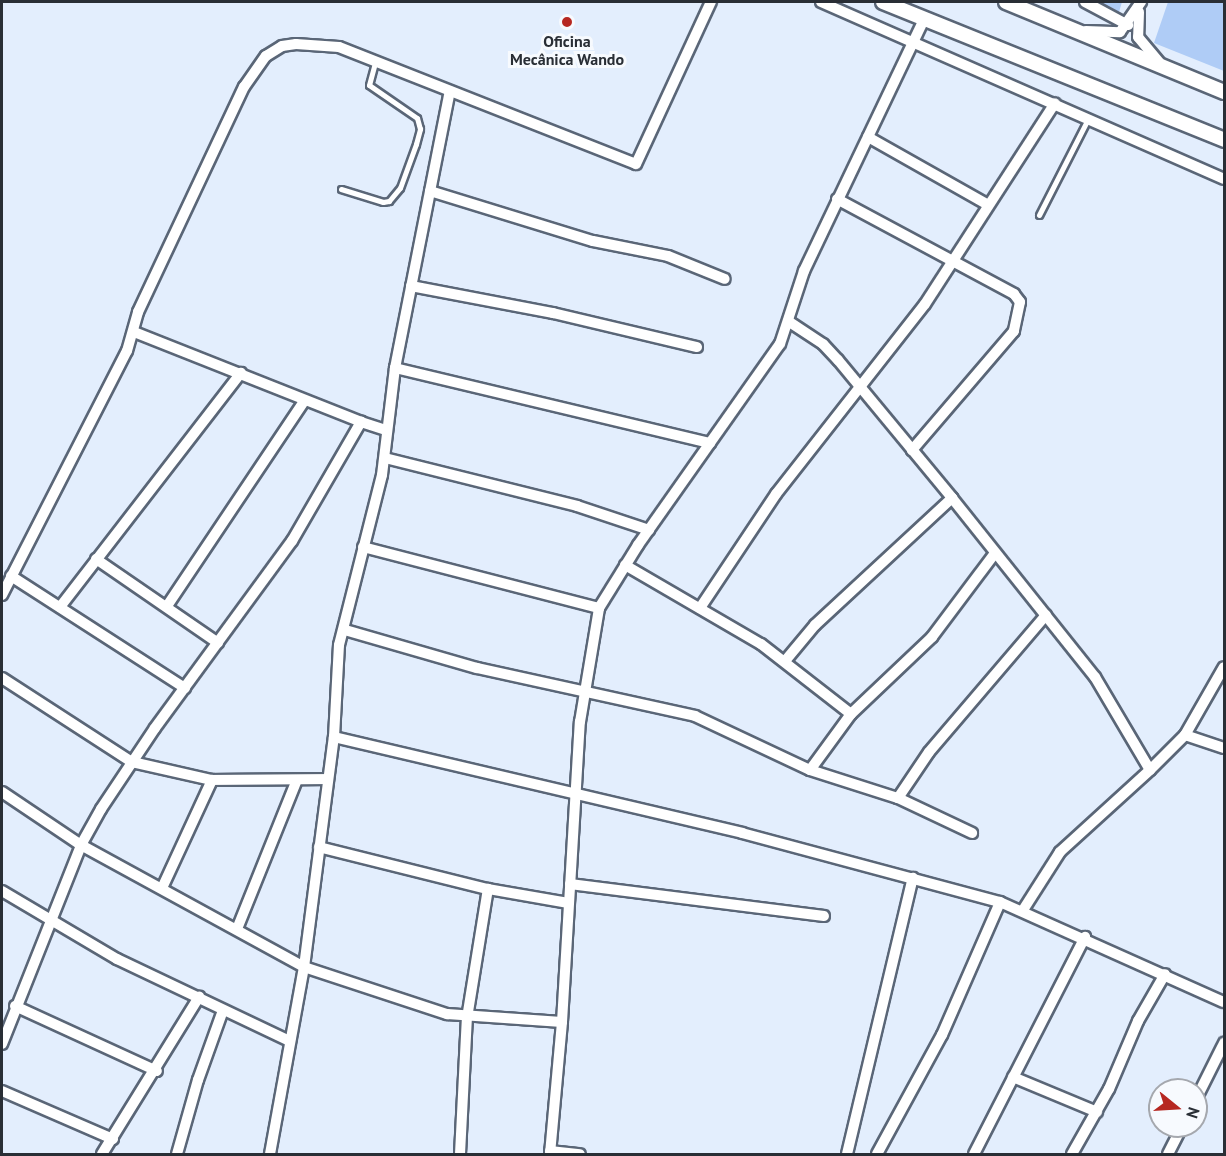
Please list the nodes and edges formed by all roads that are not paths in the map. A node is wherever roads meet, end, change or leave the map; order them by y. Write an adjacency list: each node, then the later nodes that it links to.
1 (711, 2): 13 (street)
2 (821, 2): 10 (street)
3 (883, 2): 7 (street)
4 (1006, 2): 9 (street)
5 (1085, 2): 8 (street)
6 (1141, 2): 8 (street); 12 (street)
7 (924, 19): 10 (street); 18 (street)
8 (1128, 25): 9 (street)
9 (1073, 28): 12 (street)
10 (914, 42): 15 (street); 17 (street)
11 (376, 60): 13 (street); 20 (lane); 29 (street)
12 (1167, 68): 14 (street)
13 (450, 92): 21 (street)
14 (1224, 92)
15 (1055, 103): 16 (street); 23 (street)
16 (1088, 119): 19 (street); 24 (lane)
17 (868, 137): 22 (street); 23 (street)
18 (1224, 140)
19 (1224, 179)
20 (341, 189)
21 (430, 191): 26 (street); 27 (street)
22 (837, 199): 25 (street); 28 (street)
23 (988, 205): 25 (street)
24 (1039, 215)
25 (953, 262): 33 (street); 38 (street)
26 (725, 279)
27 (411, 286): 30 (street); 31 (street)
28 (788, 321): 33 (street); 37 (street)
29 (134, 332): 32 (street); 46 (street)
30 (697, 347)
31 (395, 368): 36 (street); 37 (street)
32 (241, 373): 34 (street); 44 (street)
33 (861, 386): 38 (street); 51 (street)
34 (304, 401): 35 (street); 48 (street)
35 (361, 422): 36 (street); 54 (street)
36 (386, 430): 39 (street)
37 (710, 443): 41 (street)
38 (912, 450): 40 (street)
39 (385, 458): 41 (street); 42 (street)
40 (952, 498): 43 (street); 55 (street)
41 (649, 530): 45 (street)
42 (363, 547): 50 (street); 53 (street)
43 (995, 553): 52 (street); 60 (street)
44 (96, 560): 48 (street); 49 (street)
45 (625, 565): 50 (street); 51 (street)
46 (11, 576): 47 (street); 49 (street)
47 (2, 595)
48 (167, 606): 54 (street)
49 (60, 607): 58 (street)
50 (599, 608): 59 (street)
51 (700, 609): 55 (street)
52 (1046, 615): 66 (street); 72 (street)
53 (345, 630): 59 (street); 62 (street)
54 (218, 643): 58 (street)
55 (785, 660): 60 (street)
56 (1224, 667): 61 (street)
57 (2, 678): 64 (street)
58 (185, 688): 64 (street)
59 (584, 692): 65 (street); 71 (street)
60 (851, 714): 65 (street)
61 (1185, 735): 63 (street); 66 (street)
62 (334, 737): 67 (street); 71 (street)
63 (1224, 748)
64 (132, 762): 68 (street); 74 (street)
65 (810, 770): 72 (street)
66 (1150, 770): 83 (street)
67 (328, 779): 69 (street); 75 (street)
68 (212, 780): 69 (street); 78 (street)
69 (296, 782): 86 (street)
70 (2, 792): 74 (street)
71 (574, 795): 76 (street); 77 (street)
72 (898, 798): 73 (street)
73 (972, 833)
74 (81, 845): 78 (street); 85 (street)
75 (319, 847): 79 (street); 88 (street)
76 (913, 878): 81 (street); 112 (street)
77 (570, 884): 82 (street); 84 (street)
78 (163, 886): 86 (street)
79 (488, 890): 82 (street); 94 (street)
80 (2, 891): 85 (street)
81 (1000, 902): 83 (street); 113 (street)
82 (568, 903): 95 (street)
83 (1023, 910): 87 (street)
84 (824, 916)
85 (49, 922): 90 (street); 92 (street)
86 (237, 929): 88 (street)
87 (1084, 937): 89 (street); 100 (street)
88 (304, 967): 94 (street); 96 (street)
89 (1165, 974): 91 (street); 103 (street)
90 (199, 997): 93 (street); 99 (street)
91 (1224, 1002)
92 (15, 1005): 98 (street); 99 (street)
93 (223, 1010): 96 (street); 108 (street)
94 (467, 1018): 95 (street); 110 (street)
95 (562, 1022): 106 (street)
96 (290, 1041): 109 (street)
97 (1224, 1043): 101 (street)
98 (2, 1044)
99 (157, 1071): 105 (street)
100 (1013, 1077): 103 (street); 114 (street)
101 (1206, 1078)
102 (2, 1091): 105 (street)
103 (1097, 1112): 115 (street)
104 (1176, 1138): 116 (street)
105 (113, 1139): 107 (street)
106 (550, 1153): 111 (street)
107 (102, 1155)
108 (177, 1155)
109 (270, 1155)
110 (460, 1155)
111 (580, 1155)
112 (847, 1155)
113 (877, 1155)
114 (974, 1155)
115 (1072, 1155)
116 (1168, 1155)

